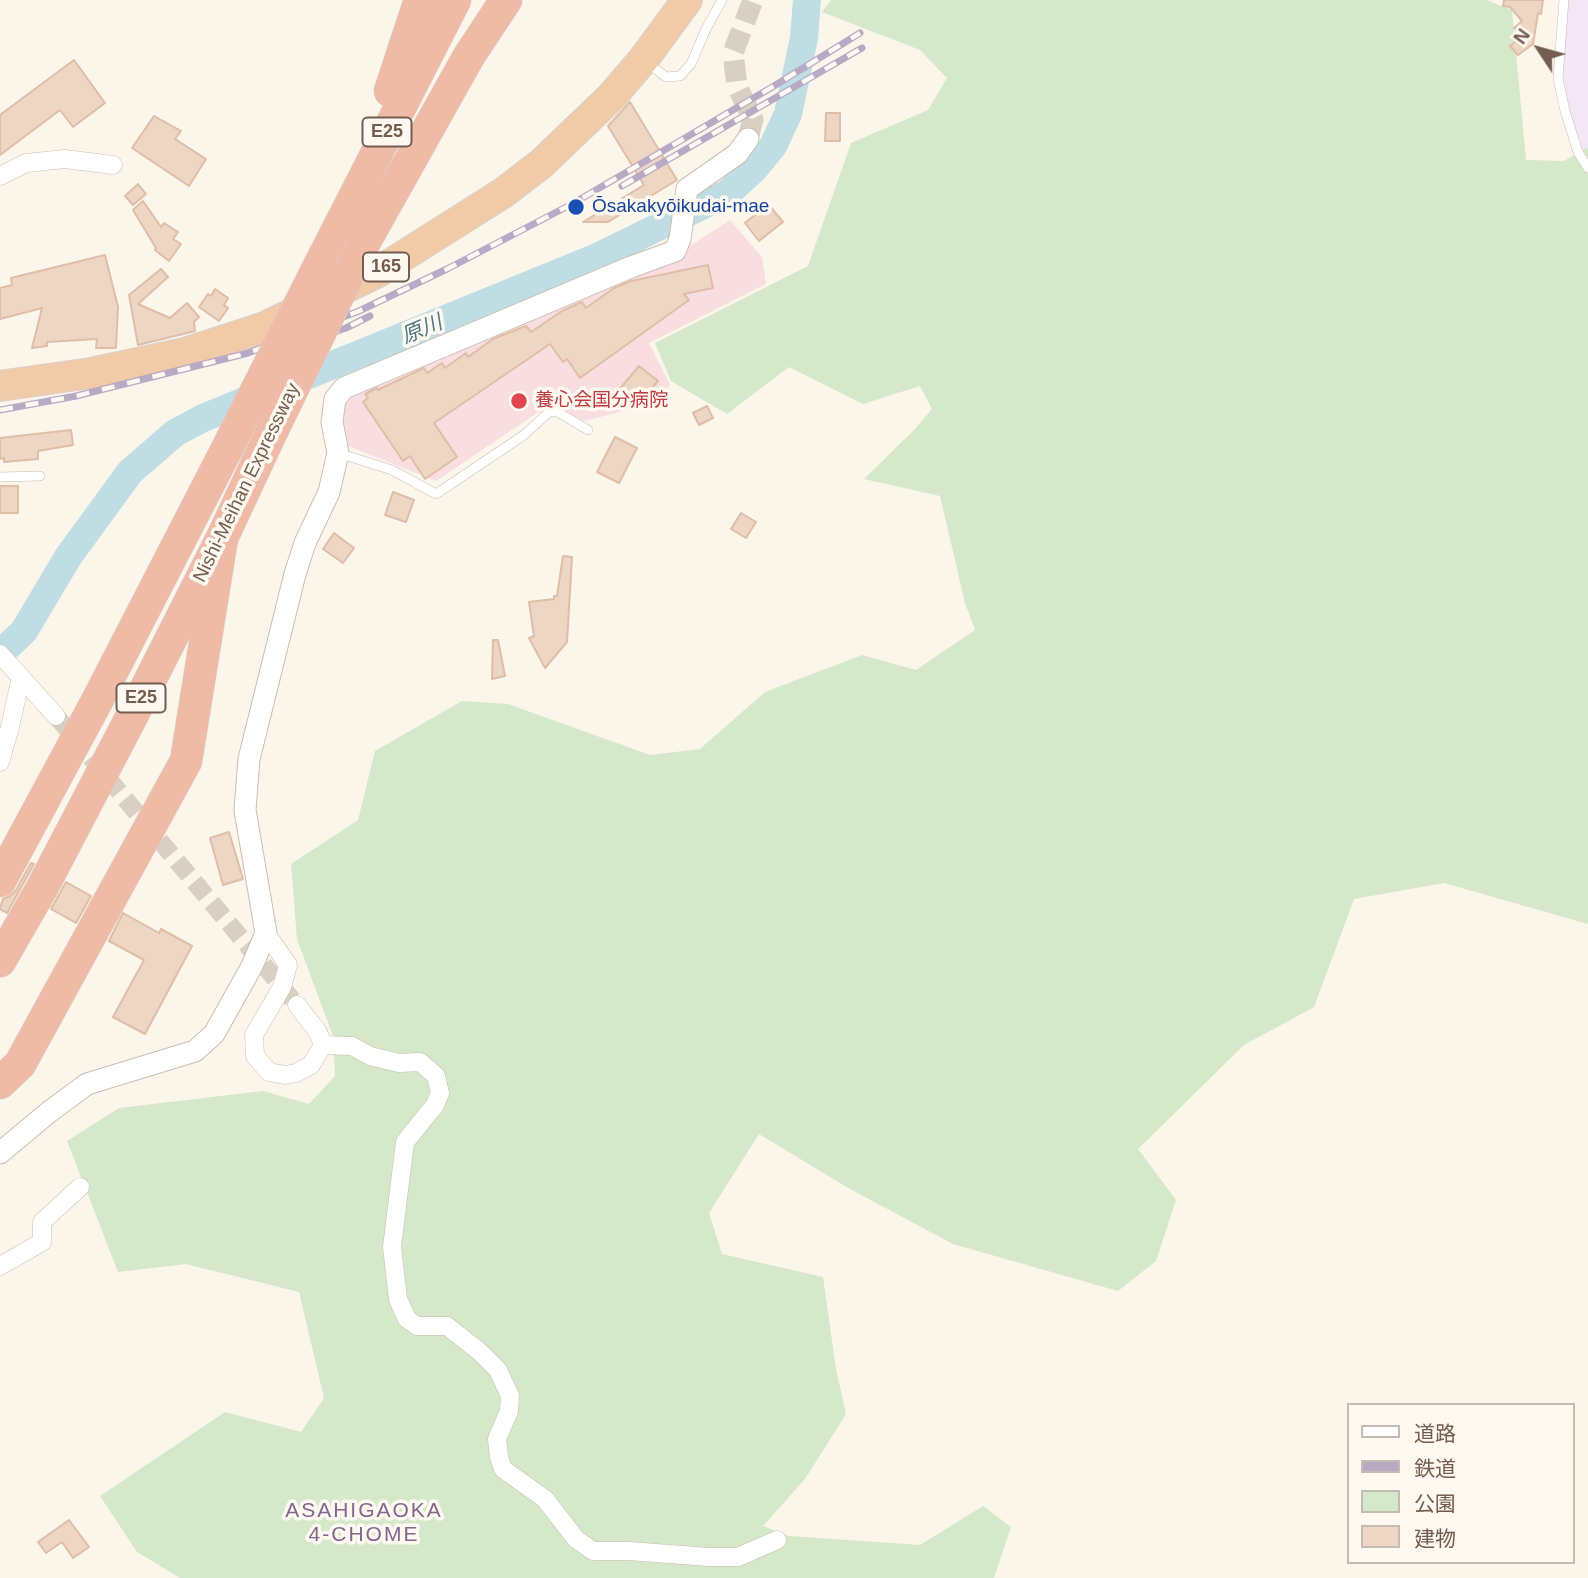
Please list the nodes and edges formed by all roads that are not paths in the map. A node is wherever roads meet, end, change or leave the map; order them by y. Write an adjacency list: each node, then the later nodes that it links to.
1 (420, 0): 14 (highway)
2 (455, 0): 14 (highway, Nishi-Meihan Expressway / E25)
3 (483, 0): 13 (highway, Nishi-Meihan Expressway / E25)
4 (506, 0): 13 (highway)
5 (687, 0): 8 (highway, 165)
6 (722, 0): 8 (lane)
7 (1564, 0): 11 (lane)
8 (643, 60): 15 (highway, 165)
9 (748, 139): 17 (street)
10 (113, 165): 12 (street)
11 (1588, 167)
12 (0, 176)
13 (363, 245): 20 (highway, Nishi-Meihan Expressway / E25, bridge)
14 (320, 264): 24 (highway, Nishi-Meihan Expressway / E25, bridge)
15 (0, 386)
16 (588, 430): 17 (lane)
17 (338, 453): 25 (street)
18 (40, 476): 19 (lane)
19 (0, 477)
20 (222, 538): 26 (highway, Nishi-Meihan Expressway / E25); 29 (highway)
21 (10, 665): 22 (street); 23 (street)
22 (56, 716)
23 (0, 762)
24 (0, 881)
25 (266, 933): 28 (street); 30 (street)
26 (0, 961)
27 (297, 1005): 28 (street)
28 (323, 1045): 33 (street)
29 (0, 1083)
30 (0, 1153)
31 (80, 1187): 32 (street)
32 (0, 1266)
33 (777, 1540)

